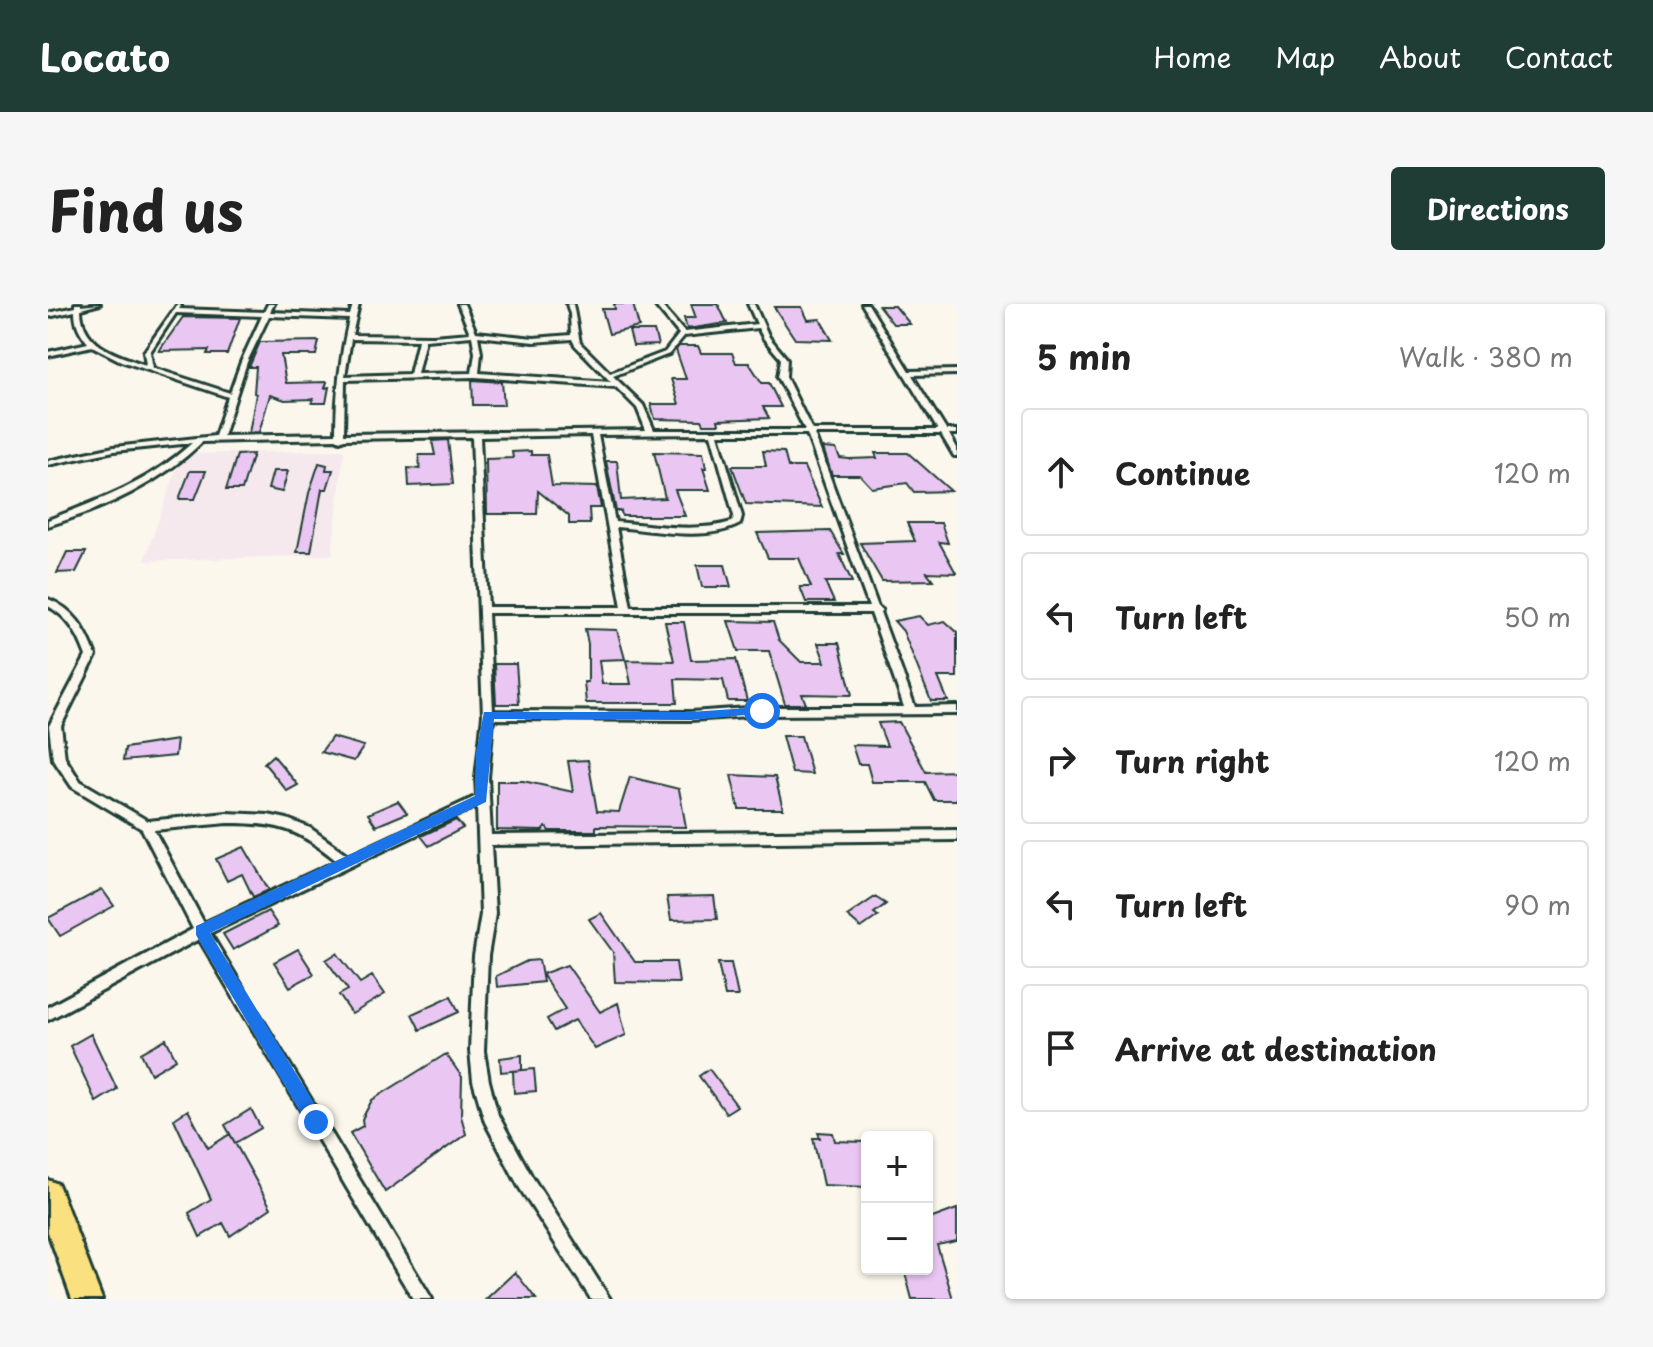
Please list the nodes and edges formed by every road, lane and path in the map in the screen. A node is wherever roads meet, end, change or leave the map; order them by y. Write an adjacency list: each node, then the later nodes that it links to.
1 (97, 304): 9 (street)
2 (271, 304): 11 (street)
3 (357, 304): 13 (street)
4 (461, 304): 15 (street)
5 (571, 304): 18 (street)
6 (657, 304): 16 (street)
7 (751, 304): 14 (street)
8 (865, 304): 24 (street)
9 (78, 306): 12 (street); 20 (street)
10 (177, 308): 11 (street); 22 (street)
11 (267, 313): 13 (street); 30 (street)
12 (48, 315)
13 (354, 317): 17 (street)
14 (760, 326): 16 (street); 35 (street)
15 (477, 334): 18 (street); 19 (street); 26 (street)
16 (682, 334): 27 (street)
17 (349, 337): 19 (street); 28 (street)
18 (573, 337): 27 (street)
19 (422, 338): 25 (street)
20 (92, 344): 21 (street); 22 (street)
21 (48, 354)
22 (150, 368): 30 (street)
23 (957, 372): 24 (street)
24 (907, 373): 36 (street)
25 (413, 375): 26 (street); 28 (street)
26 (475, 375): 29 (street)
27 (610, 375): 29 (street)
28 (342, 378): 39 (street)
29 (620, 385): 31 (street)
30 (231, 396): 38 (street)
31 (651, 432): 33 (street); 34 (street)
32 (957, 432): 36 (street)
33 (594, 433): 37 (street); 44 (street)
34 (714, 433): 35 (street); 44 (street)
35 (810, 433): 36 (street); 48 (street)
36 (944, 433): 41 (street)
37 (476, 437): 39 (street); 46 (street)
38 (218, 438): 39 (street); 40 (street)
39 (340, 439)
40 (199, 441): 42 (street); 43 (street)
41 (957, 454)
42 (48, 463)
43 (48, 523)
44 (611, 524): 47 (street)
45 (48, 602): 53 (street)
46 (483, 610): 47 (street); 51 (street)
47 (627, 610): 48 (street)
48 (877, 610): 49 (street)
49 (911, 710): 50 (street); 51 (street)
50 (957, 710)
51 (488, 715): 52 (street)
52 (482, 799): 55 (street); 56 (street)
53 (146, 826): 56 (street); 57 (street)
54 (957, 835): 55 (street)
55 (485, 840): 62 (street)
56 (346, 861): 57 (street)
57 (201, 931): 58 (street); 61 (street)
58 (48, 1014)
59 (48, 1194): 60 (main road)
60 (87, 1299)
61 (423, 1299)
62 (601, 1299)

